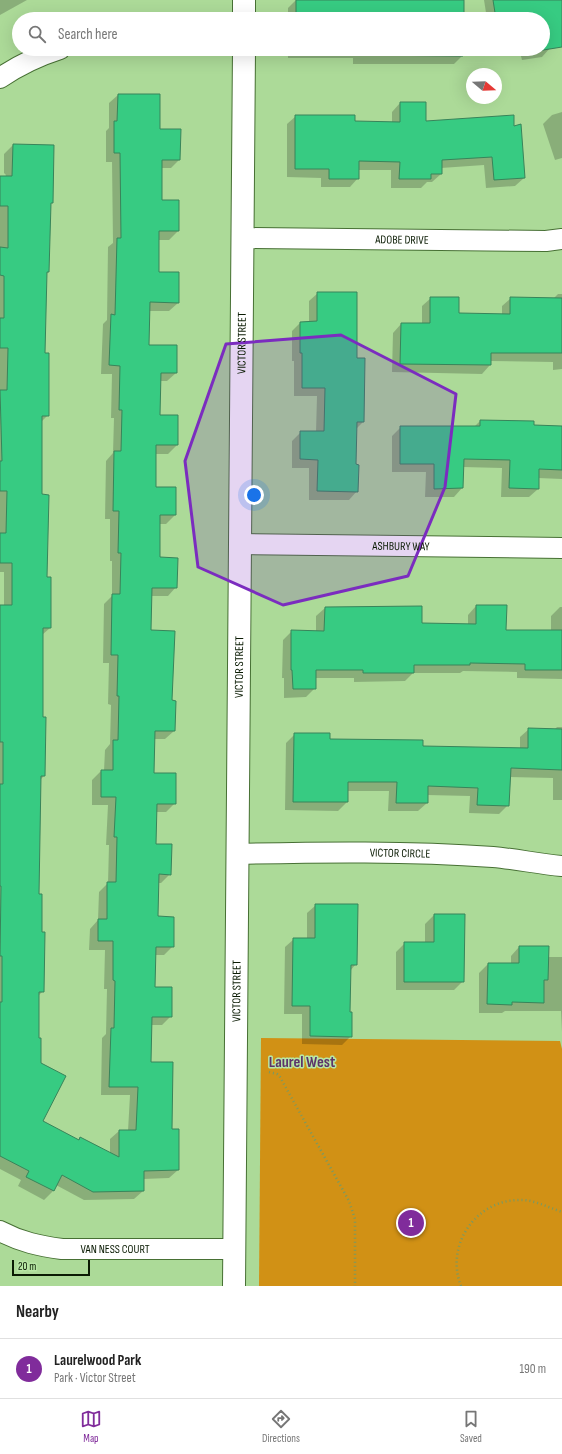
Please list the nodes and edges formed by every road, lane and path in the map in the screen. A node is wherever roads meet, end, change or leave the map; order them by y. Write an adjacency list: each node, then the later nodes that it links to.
1 (244, 0): 2 (street)
2 (244, 12)
3 (40, 56): 5 (street)
4 (244, 56): 6 (street, VICTOR STREET)
5 (0, 78)
6 (242, 238): 7 (street, ADOBE DRIVE); 8 (street, VICTOR STREET)
7 (562, 239)
8 (240, 544): 9 (street, ASHBURY WAY); 10 (street, VICTOR STREET)
9 (562, 548)
10 (237, 854): 11 (street, VICTOR CIRCLE); 15 (street, VICTOR STREET)
11 (562, 866)
12 (269, 1072): 17 (path)
13 (562, 1212): 18 (path)
14 (0, 1231): 15 (street, VAN NESS COURT)
15 (233, 1248): 16 (street, VICTOR STREET)
16 (234, 1286)
17 (355, 1286)
18 (461, 1286)

